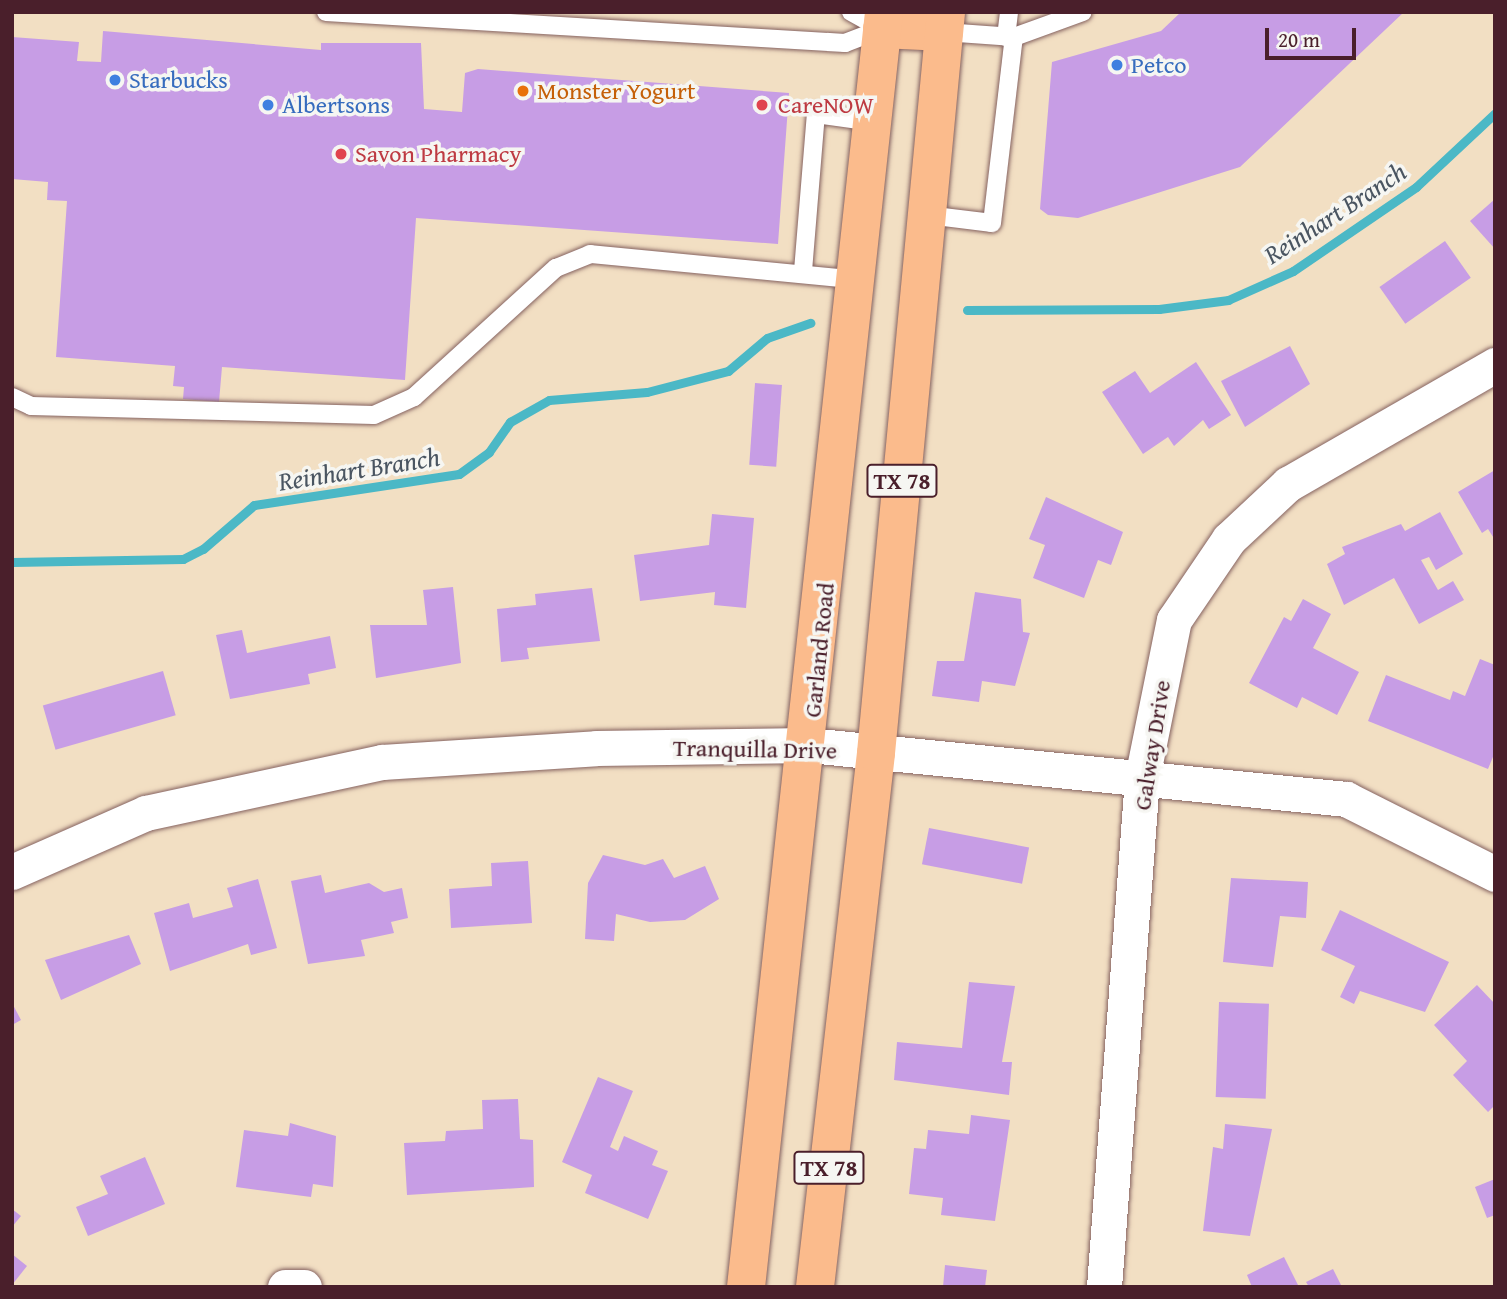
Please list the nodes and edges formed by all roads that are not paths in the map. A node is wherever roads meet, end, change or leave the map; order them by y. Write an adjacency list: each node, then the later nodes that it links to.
1 (326, 12): 4 (lane)
2 (1009, 12): 8 (lane)
3 (1083, 12): 8 (lane)
4 (400, 15): 5 (lane)
5 (495, 18): 6 (lane)
6 (872, 18): 7 (main road); 9 (main road, Garland Road / TX 78)
7 (945, 22): 8 (lane); 10 (main road, TX 78)
8 (1010, 37): 10 (lane)
9 (873, 122): 11 (lane); 12 (main road, Garland Road / TX 78)
10 (927, 215): 13 (main road, TX 78)
11 (803, 271): 12 (lane); 15 (lane)
12 (859, 280): 13 (main road); 16 (main road, Garland Road / TX 78)
13 (920, 288): 17 (main road, TX 78)
14 (1495, 365): 18 (street, Galway Drive)
15 (12, 397)
16 (809, 745): 17 (street, Tranquilla Drive); 19 (street, Tranquilla Drive); 23 (main road, Garland Road / TX 78)
17 (876, 753): 18 (street, Tranquilla Drive); 24 (main road, TX 78)
18 (1142, 778): 20 (street, Tranquilla Drive); 25 (street, Galway Drive)
19 (12, 873)
20 (1495, 874)
21 (285, 1287): 22 (street)
22 (304, 1287)
23 (746, 1287)
24 (815, 1287)
25 (1104, 1287)

